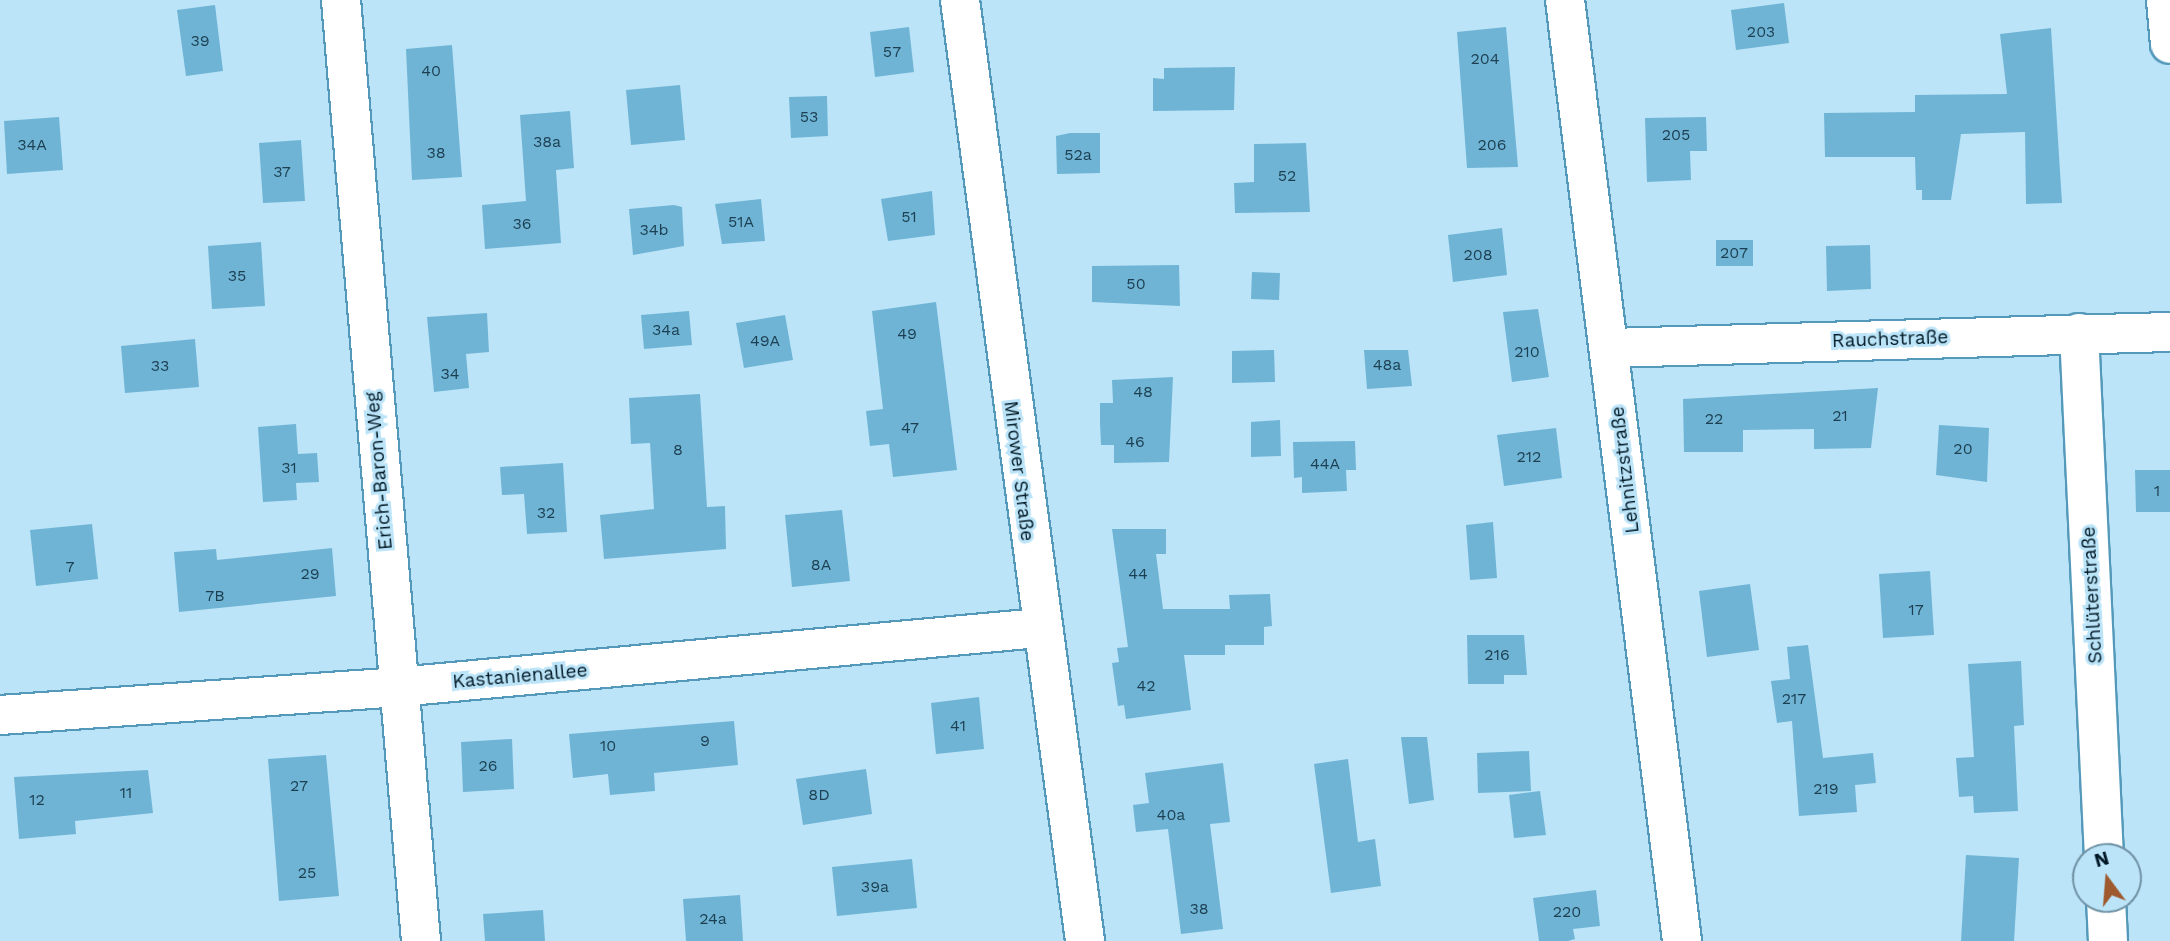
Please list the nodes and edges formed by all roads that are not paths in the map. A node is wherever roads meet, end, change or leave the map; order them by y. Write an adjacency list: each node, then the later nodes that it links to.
1 (341, 0): 10 (street, Erich-Baron-Weg)
2 (960, 0): 9 (street, Mirower Straße)
3 (1565, 0): 8 (street, Lehnitzstraße)
4 (2166, 0): 5 (street)
5 (2170, 44)
6 (2170, 332): 7 (street, Rauchstraße)
7 (2079, 333): 8 (street, Rauchstraße); 12 (street, Schlüterstraße)
8 (1610, 348): 16 (street, Lehnitzstraße)
9 (1039, 628): 10 (street, Kastanienallee); 15 (street, Mirower Straße)
10 (398, 687): 11 (street, Kastanienallee); 14 (street, Erich-Baron-Weg)
11 (0, 715)
12 (2103, 843)
13 (2107, 913): 17 (street)
14 (421, 941)
15 (1085, 941)
16 (1682, 941)
17 (2108, 941)

